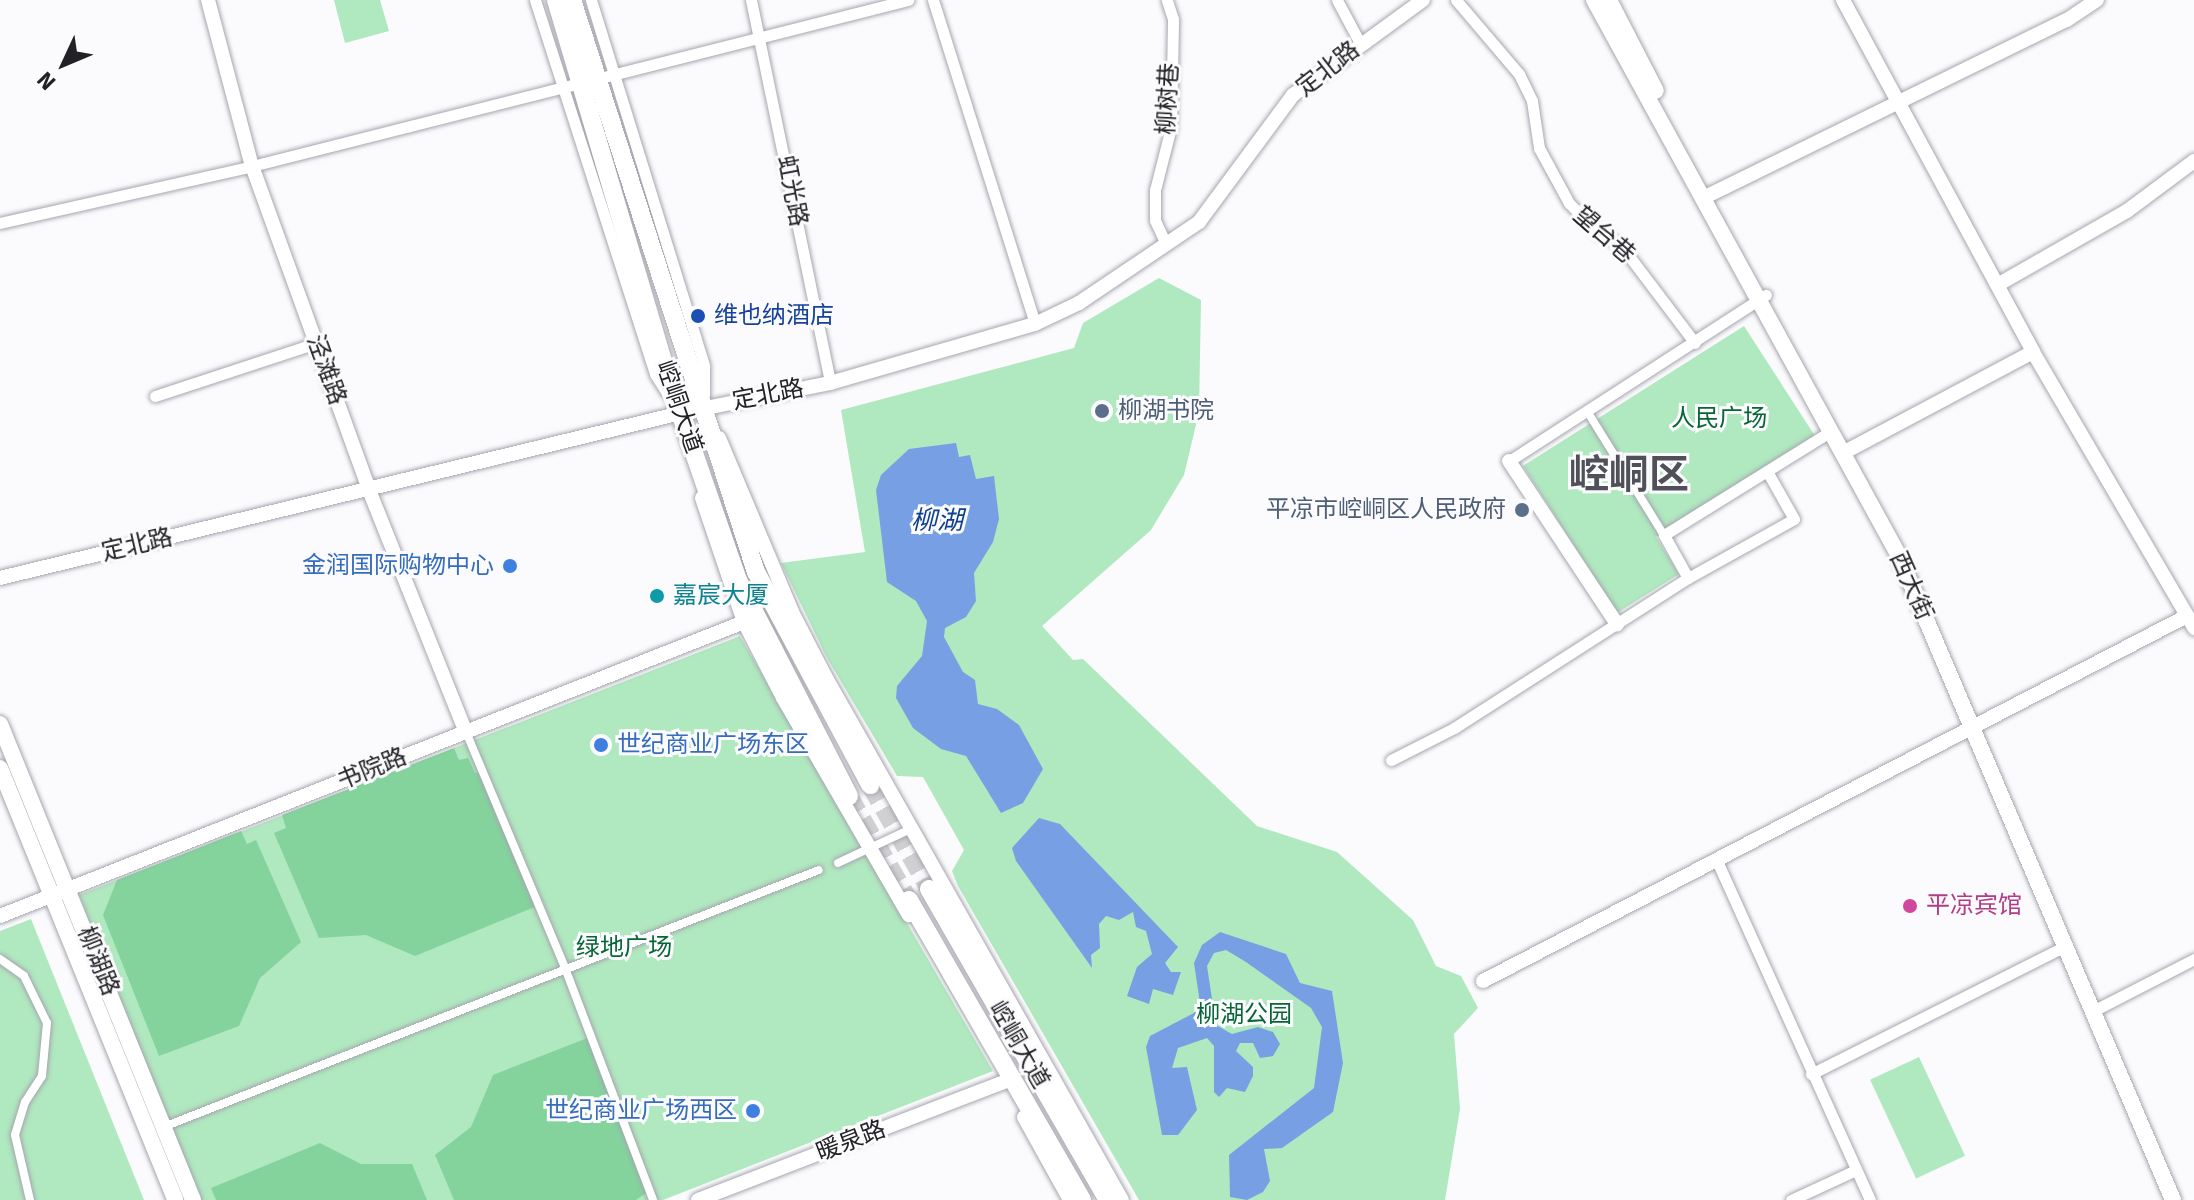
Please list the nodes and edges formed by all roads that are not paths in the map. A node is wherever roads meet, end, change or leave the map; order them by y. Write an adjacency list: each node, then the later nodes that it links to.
1 (208, 0): 23 (street, 泾滩路)
2 (535, 0): 20 (street)
3 (556, 0): 19 (main road, 崆峒大道)
4 (572, 0): 19 (main road, 崆峒大道)
5 (591, 0): 19 (street)
6 (751, 0): 17 (street, 虹光路)
7 (908, 0): 17 (street)
8 (933, 0): 29 (street)
9 (1167, 0): 26 (street, 柳树巷)
10 (1337, 0): 18 (street)
11 (1423, 0): 18 (street, 定北路)
12 (1456, 0): 31 (street, 望台巷)
13 (1594, 0): 24 (main road, 西大街)
14 (1609, 0): 24 (main road, 西大街)
15 (1843, 0): 21 (street)
16 (2097, 0): 21 (street)
17 (761, 37): 19 (street); 33 (street, 虹光路)
18 (1360, 43): 26 (street, 定北路)
19 (598, 78): 20 (street); 35 (main road, 崆峒大道); 37 (main road, 崆峒大道)
20 (562, 87): 23 (street); 37 (street)
21 (1898, 102): 24 (street); 27 (street)
22 (2194, 161): 27 (street)
23 (252, 166): 25 (street); 30 (street, 泾滩路)
24 (1707, 196): 28 (main road, 西大街)
25 (0, 223)
26 (1166, 244): 29 (street, 定北路)
27 (1999, 284): 32 (street)
28 (1762, 297): 31 (street); 38 (main road, 西大街); 39 (main road, 西大街)
29 (1035, 324): 33 (street, 定北路)
30 (316, 343): 34 (street); 42 (street, 泾滩路)
31 (1695, 343): 36 (street)
32 (2033, 352): 39 (street); 46 (street)
33 (830, 383): 35 (street, 定北路)
34 (155, 396)
35 (703, 408): 37 (street, 定北路); 54 (main road, 崆峒大道); 56 (street)
36 (1587, 411): 40 (street); 43 (street)
37 (681, 413): 42 (street, 定北路); 47 (street); 55 (main road, 崆峒大道)
38 (1831, 431): 39 (main road, 西大街); 41 (street)
39 (1847, 451): 50 (main road, 西大街)
40 (1509, 461): 48 (street)
41 (1767, 471): 43 (street); 45 (street)
42 (369, 490): 44 (street, 定北路); 51 (street, 泾滩路)
43 (1664, 535): 45 (street)
44 (0, 578)
45 (1688, 578): 48 (street)
46 (2192, 619): 50 (street)
47 (744, 622): 51 (street, 书院路); 57 (street)
48 (1617, 624): 52 (street)
49 (0, 724): 62 (main road, 柳湖路)
50 (1977, 727): 58 (street); 65 (main road, 西大街); 70 (main road, 西大街)
51 (466, 732): 62 (street, 书院路); 68 (street)
52 (1391, 760)
53 (0, 768): 62 (main road, 柳湖路)
54 (870, 785)
55 (849, 796)
56 (914, 828): 57 (street); 83 (street)
57 (873, 850): 59 (street); 72 (street)
58 (1717, 861): 69 (street); 71 (street)
59 (838, 863)
60 (819, 870): 68 (street)
61 (929, 889): 82 (main road, 崆峒大道)
62 (61, 892): 64 (street, 书院路); 73 (main road, 柳湖路); 76 (main road, 柳湖路)
63 (909, 900): 81 (main road, 崆峒大道)
64 (0, 916)
65 (2065, 946): 70 (main road, 西大街); 71 (street)
66 (0, 959): 75 (street)
67 (2194, 959): 70 (street)
68 (565, 968): 73 (street); 78 (street)
69 (1483, 981)
70 (2096, 1009): 86 (main road, 西大街); 87 (main road, 西大街)
71 (1811, 1074): 74 (street)
72 (1004, 1082): 79 (street, 暖泉路); 80 (street)
73 (166, 1126): 77 (main road, 柳湖路)
74 (1856, 1170): 84 (street); 85 (street)
75 (30, 1200)
76 (175, 1200)
77 (193, 1200)
78 (653, 1200)
79 (698, 1200)
80 (1070, 1200)
81 (1082, 1200)
82 (1108, 1200)
83 (1122, 1200)
84 (1791, 1200)
85 (1870, 1200)
86 (2173, 1200)
87 (2182, 1200)

